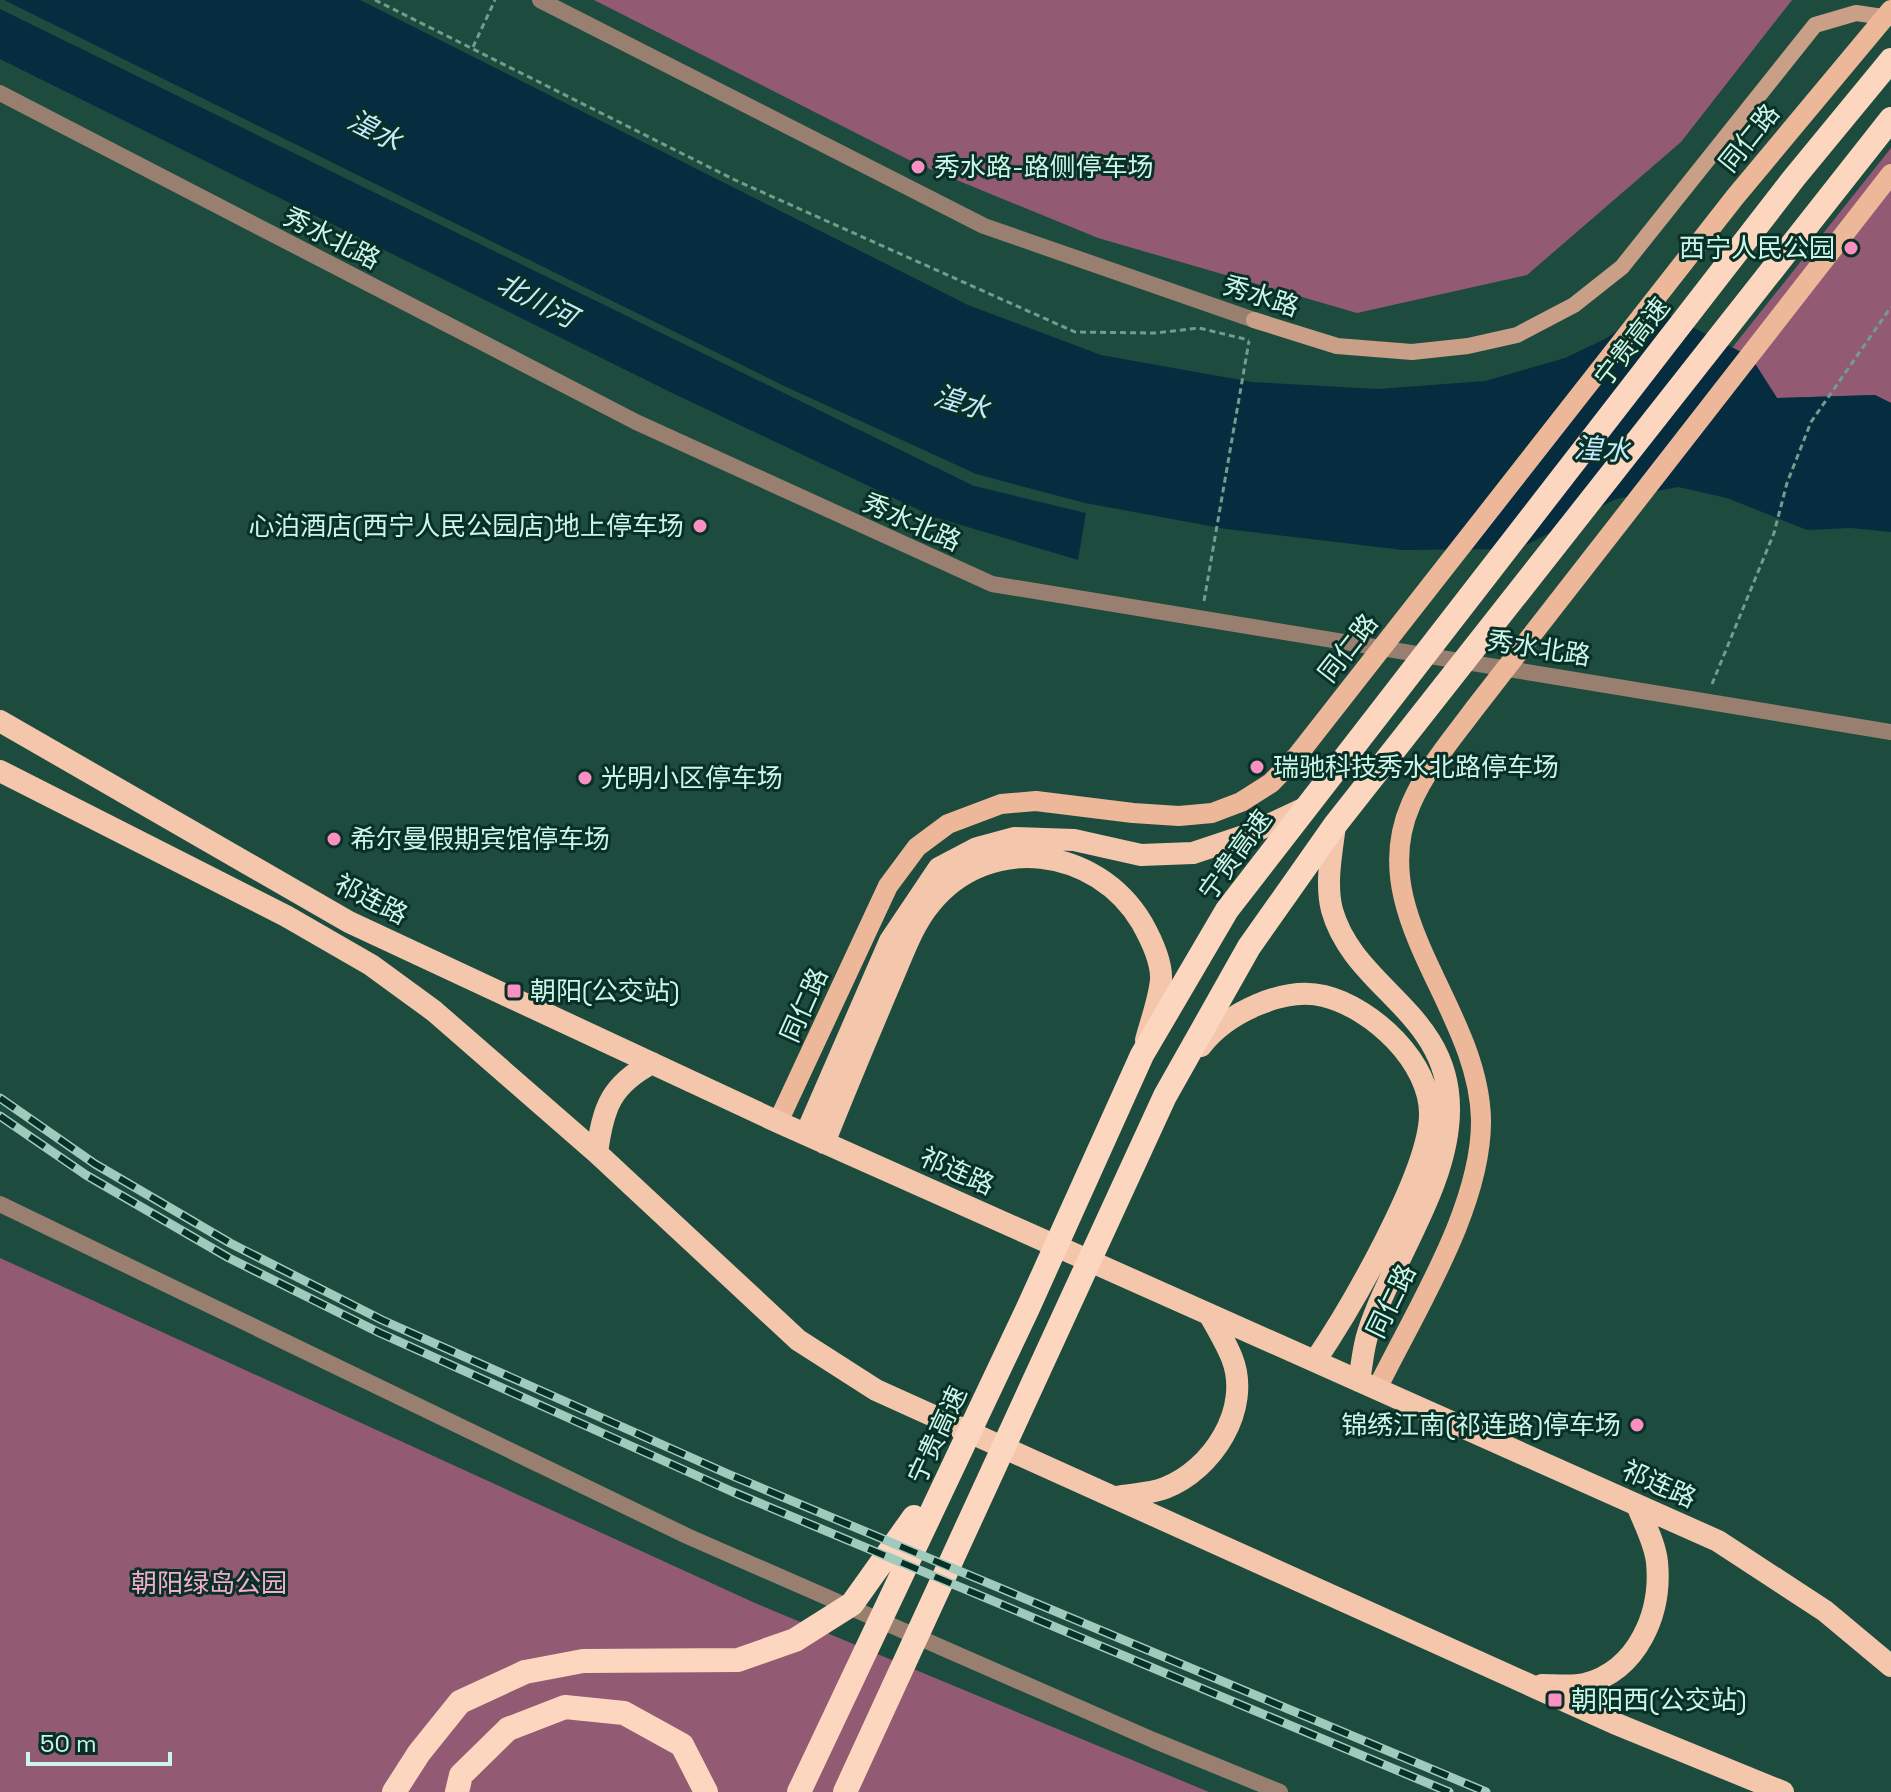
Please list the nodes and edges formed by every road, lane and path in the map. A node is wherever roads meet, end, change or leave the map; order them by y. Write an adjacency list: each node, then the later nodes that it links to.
1 (375, 0): 6 (path)
2 (495, 0): 6 (path)
3 (540, 0): 12 (street, 秀水路)
4 (1891, 10): 25 (main road, 同仁路)
5 (1891, 18): 12 (main road, 秀水路)
6 (472, 48): 13 (path)
7 (1891, 60): 19 (highway, 宁贵高速)
8 (0, 93): 14 (street, 秀水北路)
9 (1891, 119): 20 (highway)
10 (1891, 174): 32 (main road, 同仁路)
11 (1891, 307): 15 (path)
12 (1254, 320): 13 (path)
13 (1249, 340): 14 (path)
14 (1201, 617): 15 (street, 秀水北路)
15 (1705, 700): 17 (street, 秀水北路)
16 (0, 721): 23 (highway, 祁连路)
17 (1891, 732)
18 (0, 771): 27 (highway)
19 (1305, 808): 21 (highway); 22 (highway, 宁贵高速)
20 (1335, 825): 24 (highway); 32 (highway)
21 (1071, 850): 22 (highway); 26 (highway)
22 (1142, 1055): 29 (highway, 宁贵高速)
23 (652, 1063): 25 (highway, 祁连路); 27 (highway)
24 (1165, 1096): 31 (highway); 41 (highway)
25 (778, 1122): 26 (highway, 祁连路)
26 (815, 1138): 30 (highway, 祁连路)
27 (597, 1153): 33 (highway)
28 (0, 1204): 42 (street)
29 (1028, 1308): 37 (highway); 40 (highway, 宁贵高速)
30 (1209, 1314): 31 (highway, 祁连路); 33 (highway)
31 (1315, 1361): 32 (highway, 祁连路)
32 (1368, 1385): 34 (highway, 祁连路)
33 (1116, 1497): 36 (highway)
34 (1637, 1505): 35 (highway, 祁连路); 36 (highway)
35 (1891, 1666)
36 (1537, 1685): 43 (highway)
37 (394, 1792)
38 (457, 1792): 39 (highway)
39 (706, 1792)
40 (799, 1792)
41 (845, 1792)
42 (1280, 1792)
43 (1783, 1792)

